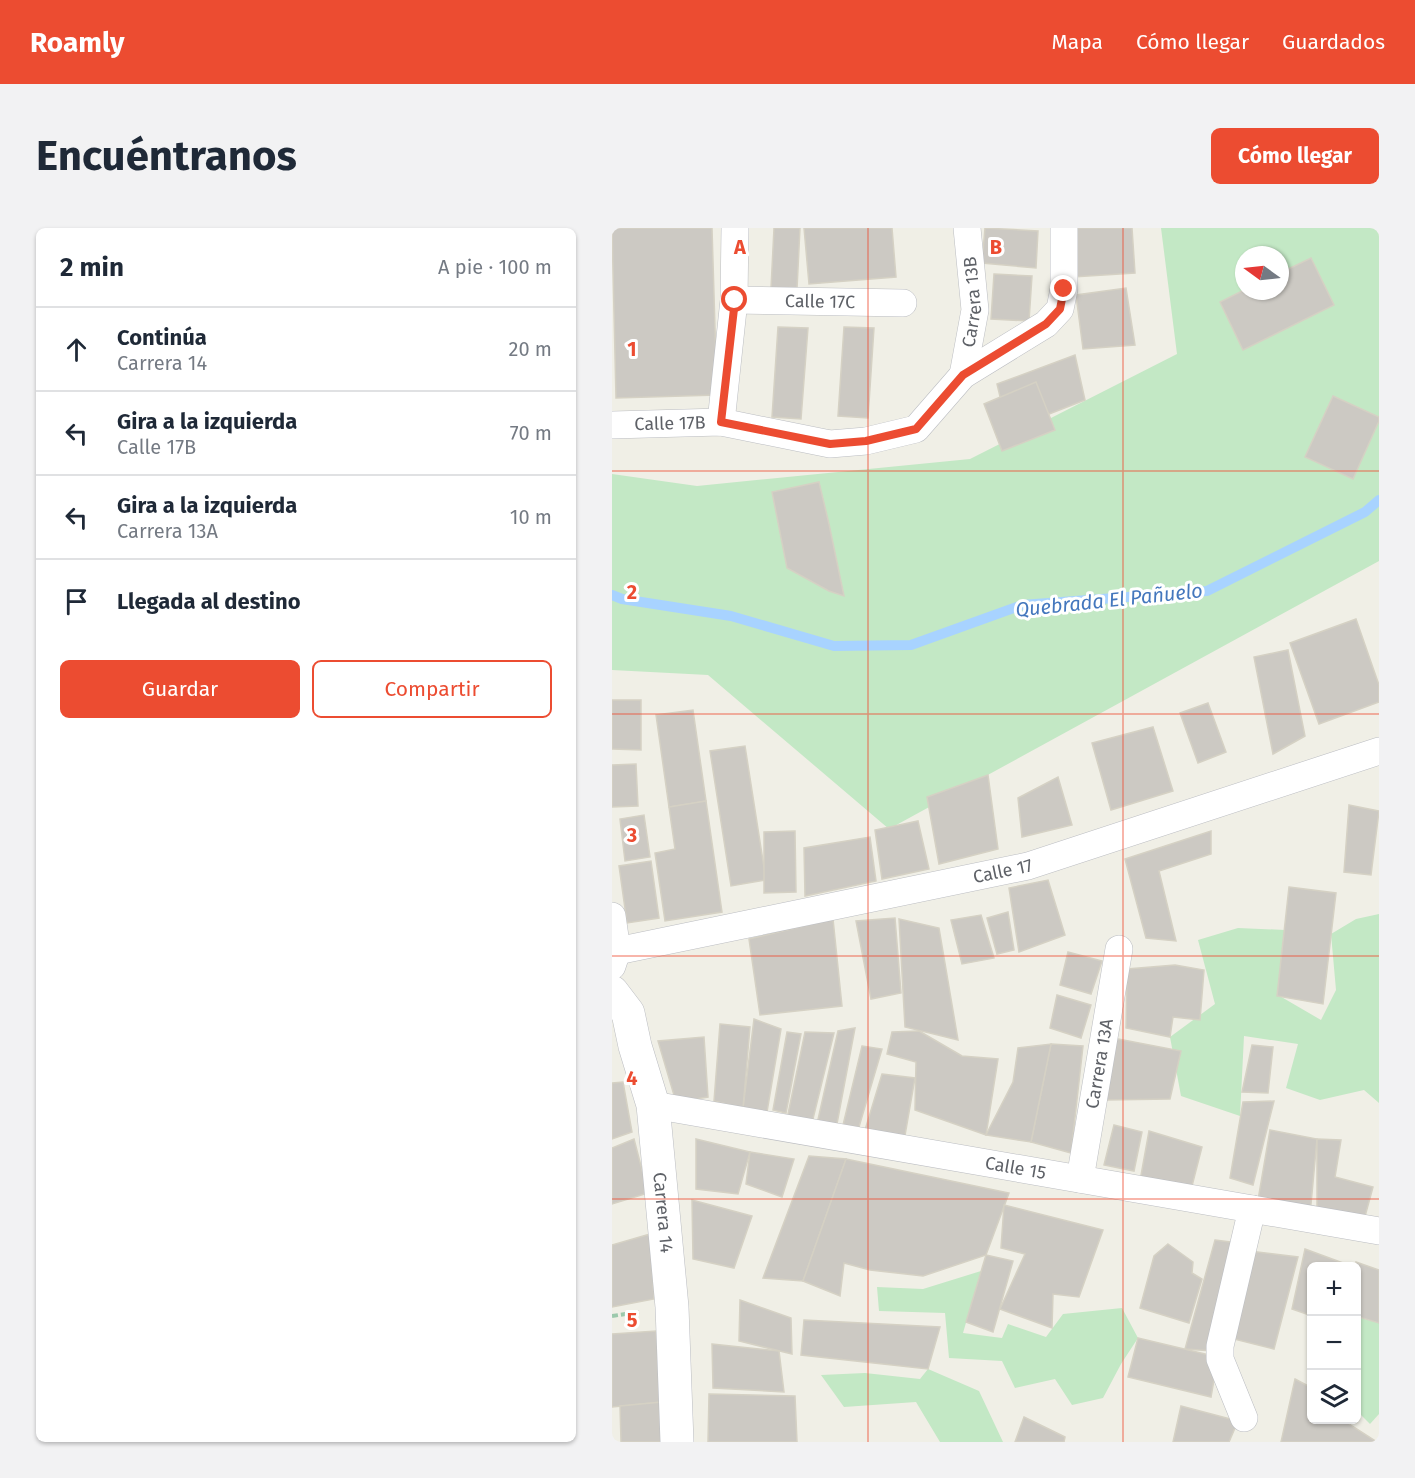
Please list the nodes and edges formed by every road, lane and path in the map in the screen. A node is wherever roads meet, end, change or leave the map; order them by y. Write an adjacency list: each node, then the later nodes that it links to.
1 (735, 228): 4 (street)
2 (967, 228): 6 (street, Carrera 13B)
3 (1064, 228): 6 (street, Calle 17B)
4 (735, 300): 5 (street, Calle 17C); 7 (street)
5 (903, 303)
6 (963, 375): 7 (street, Calle 17B)
7 (721, 422): 8 (street, Calle 17B)
8 (612, 425)
9 (1379, 751): 12 (street, Calle 17)
10 (612, 916): 12 (street)
11 (1119, 950): 15 (street, Carrera 13A)
12 (615, 958)
13 (612, 992): 14 (street, Carrera 14)
14 (652, 1105): 15 (street, Calle 15); 19 (street, Carrera 14)
15 (1080, 1179): 16 (street, Calle 15)
16 (1252, 1209): 17 (street, Calle 15); 18 (street)
17 (1379, 1231)
18 (1244, 1418)
19 (677, 1442)

